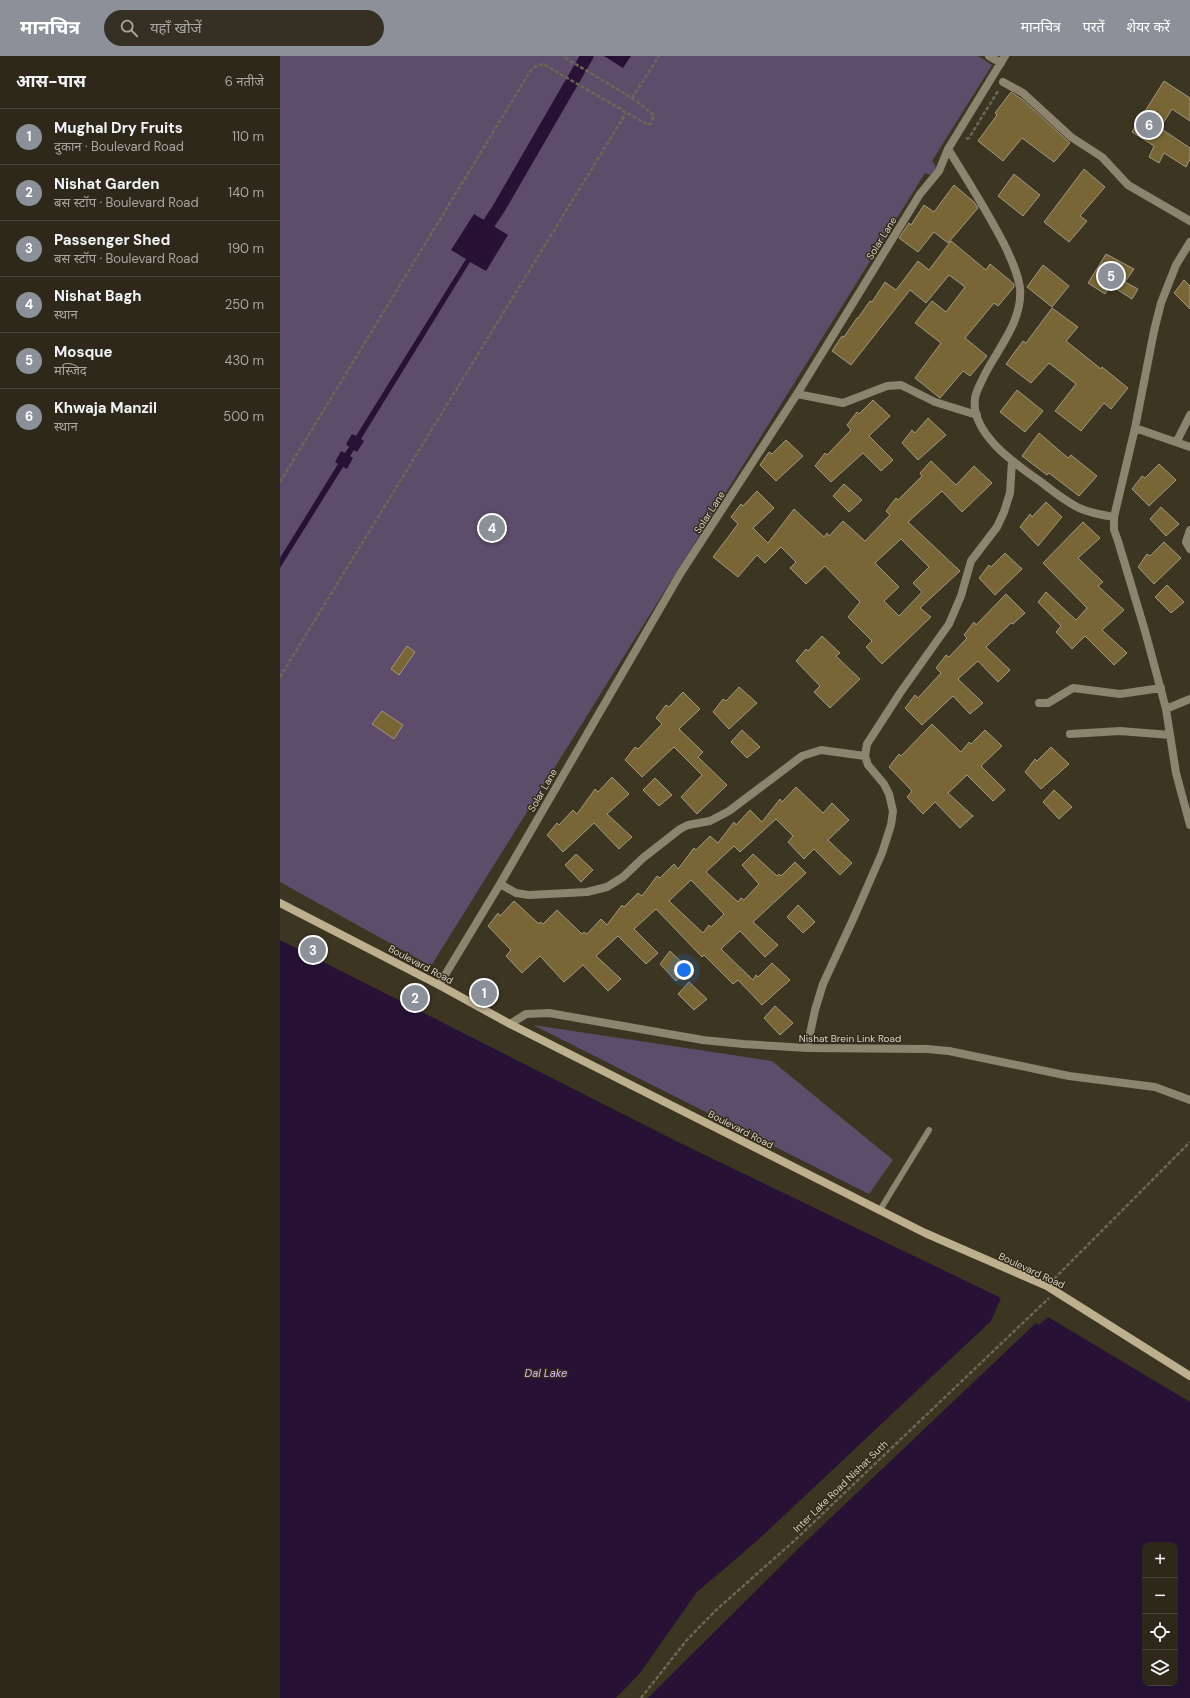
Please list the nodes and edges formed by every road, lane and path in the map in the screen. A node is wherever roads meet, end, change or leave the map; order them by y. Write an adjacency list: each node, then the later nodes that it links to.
1 (562, 56): 6 (path)
2 (659, 56): 6 (path)
3 (988, 56): 4 (street)
4 (1003, 60): 8 (street, Solar Lane)
5 (1003, 82): 9 (street)
6 (632, 98): 7 (path)
7 (626, 114): 18 (path); 22 (path)
8 (948, 149): 11 (street, Solar Lane); 12 (street)
9 (1190, 221)
10 (1190, 242): 14 (street)
11 (797, 394): 12 (street); 31 (street, Solar Lane)
12 (977, 415): 17 (street)
13 (1190, 415): 15 (street)
14 (1136, 428): 15 (street); 19 (street)
15 (1177, 442): 16 (street)
16 (1190, 446)
17 (1012, 461): 19 (street); 29 (street)
18 (280, 482)
19 (1114, 517): 23 (street)
20 (1190, 530): 21 (street)
21 (1190, 548)
22 (280, 677)
23 (1161, 688): 25 (street); 26 (street)
24 (1190, 699): 26 (street)
25 (1039, 703)
26 (1166, 709): 28 (street)
27 (1070, 734): 28 (street)
28 (1170, 735): 30 (street)
29 (864, 756): 31 (street); 35 (street)
30 (1190, 825)
31 (500, 884): 33 (street, Solar Lane)
32 (280, 902): 33 (main road, Boulevard Road)
33 (439, 985): 34 (main road, Boulevard Road)
34 (510, 1024): 35 (street, Nishat Brein Link Road); 39 (main road, Boulevard Road)
35 (807, 1048): 36 (street, Nishat Brein Link Road)
36 (1190, 1100)
37 (929, 1130): 39 (lane)
38 (1190, 1142): 40 (path)
39 (880, 1210): 40 (main road, Boulevard Road)
40 (1047, 1286): 41 (main road, Boulevard Road)
41 (1056, 1291): 42 (main road, Boulevard Road); 43 (path, Inter Lake Road Nishat Suth)
42 (1190, 1376)
43 (642, 1698)

